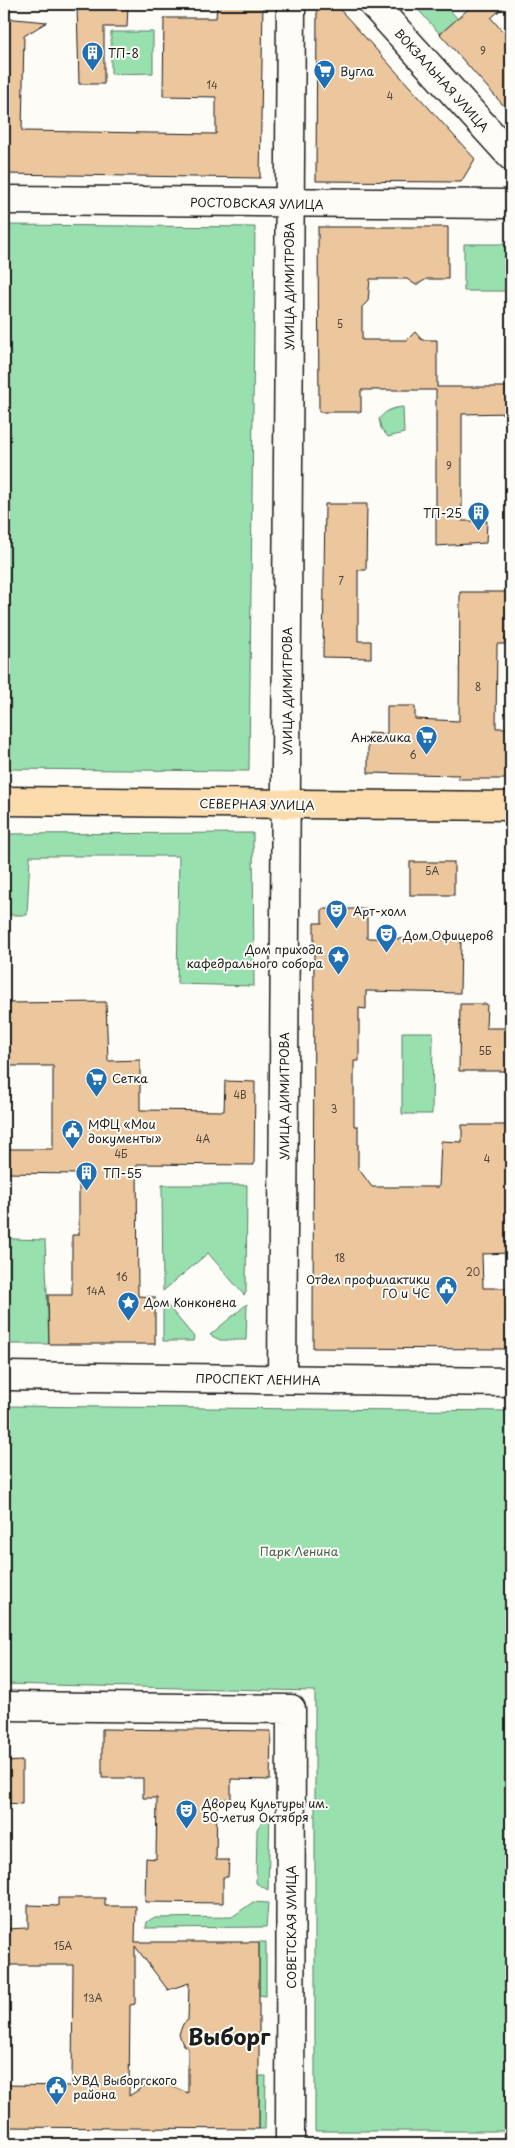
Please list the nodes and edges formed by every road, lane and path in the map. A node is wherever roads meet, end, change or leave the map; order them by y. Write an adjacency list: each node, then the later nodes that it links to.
1 (291, 4): 6 (street, УЛИЦА ДИМИТРОВА)
2 (373, 4): 3 (street, ВОКЗАЛЬНАЯ УЛИЦА)
3 (511, 156)
4 (4, 200): 6 (street, РОСТОВСКАЯ УЛИЦА)
5 (507, 200): 6 (street, РОСТОВСКАЯ УЛИЦА)
6 (290, 203): 8 (street, УЛИЦА ДИМИТРОВА)
7 (4, 801): 8 (main road, СЕВЕРНАЯ УЛИЦА)
8 (286, 804): 9 (main road, СЕВЕРНАЯ УЛИЦА); 11 (street, УЛИЦА ДИМИТРОВА)
9 (511, 806)
10 (4, 1376): 11 (street, ПРОСПЕКТ ЛЕНИНА)
11 (282, 1379): 12 (street, ПРОСПЕКТ ЛЕНИНА)
12 (511, 1382)
13 (4, 1706): 14 (street, СОВЕТСКАЯ УЛИЦА)
14 (290, 2144)

